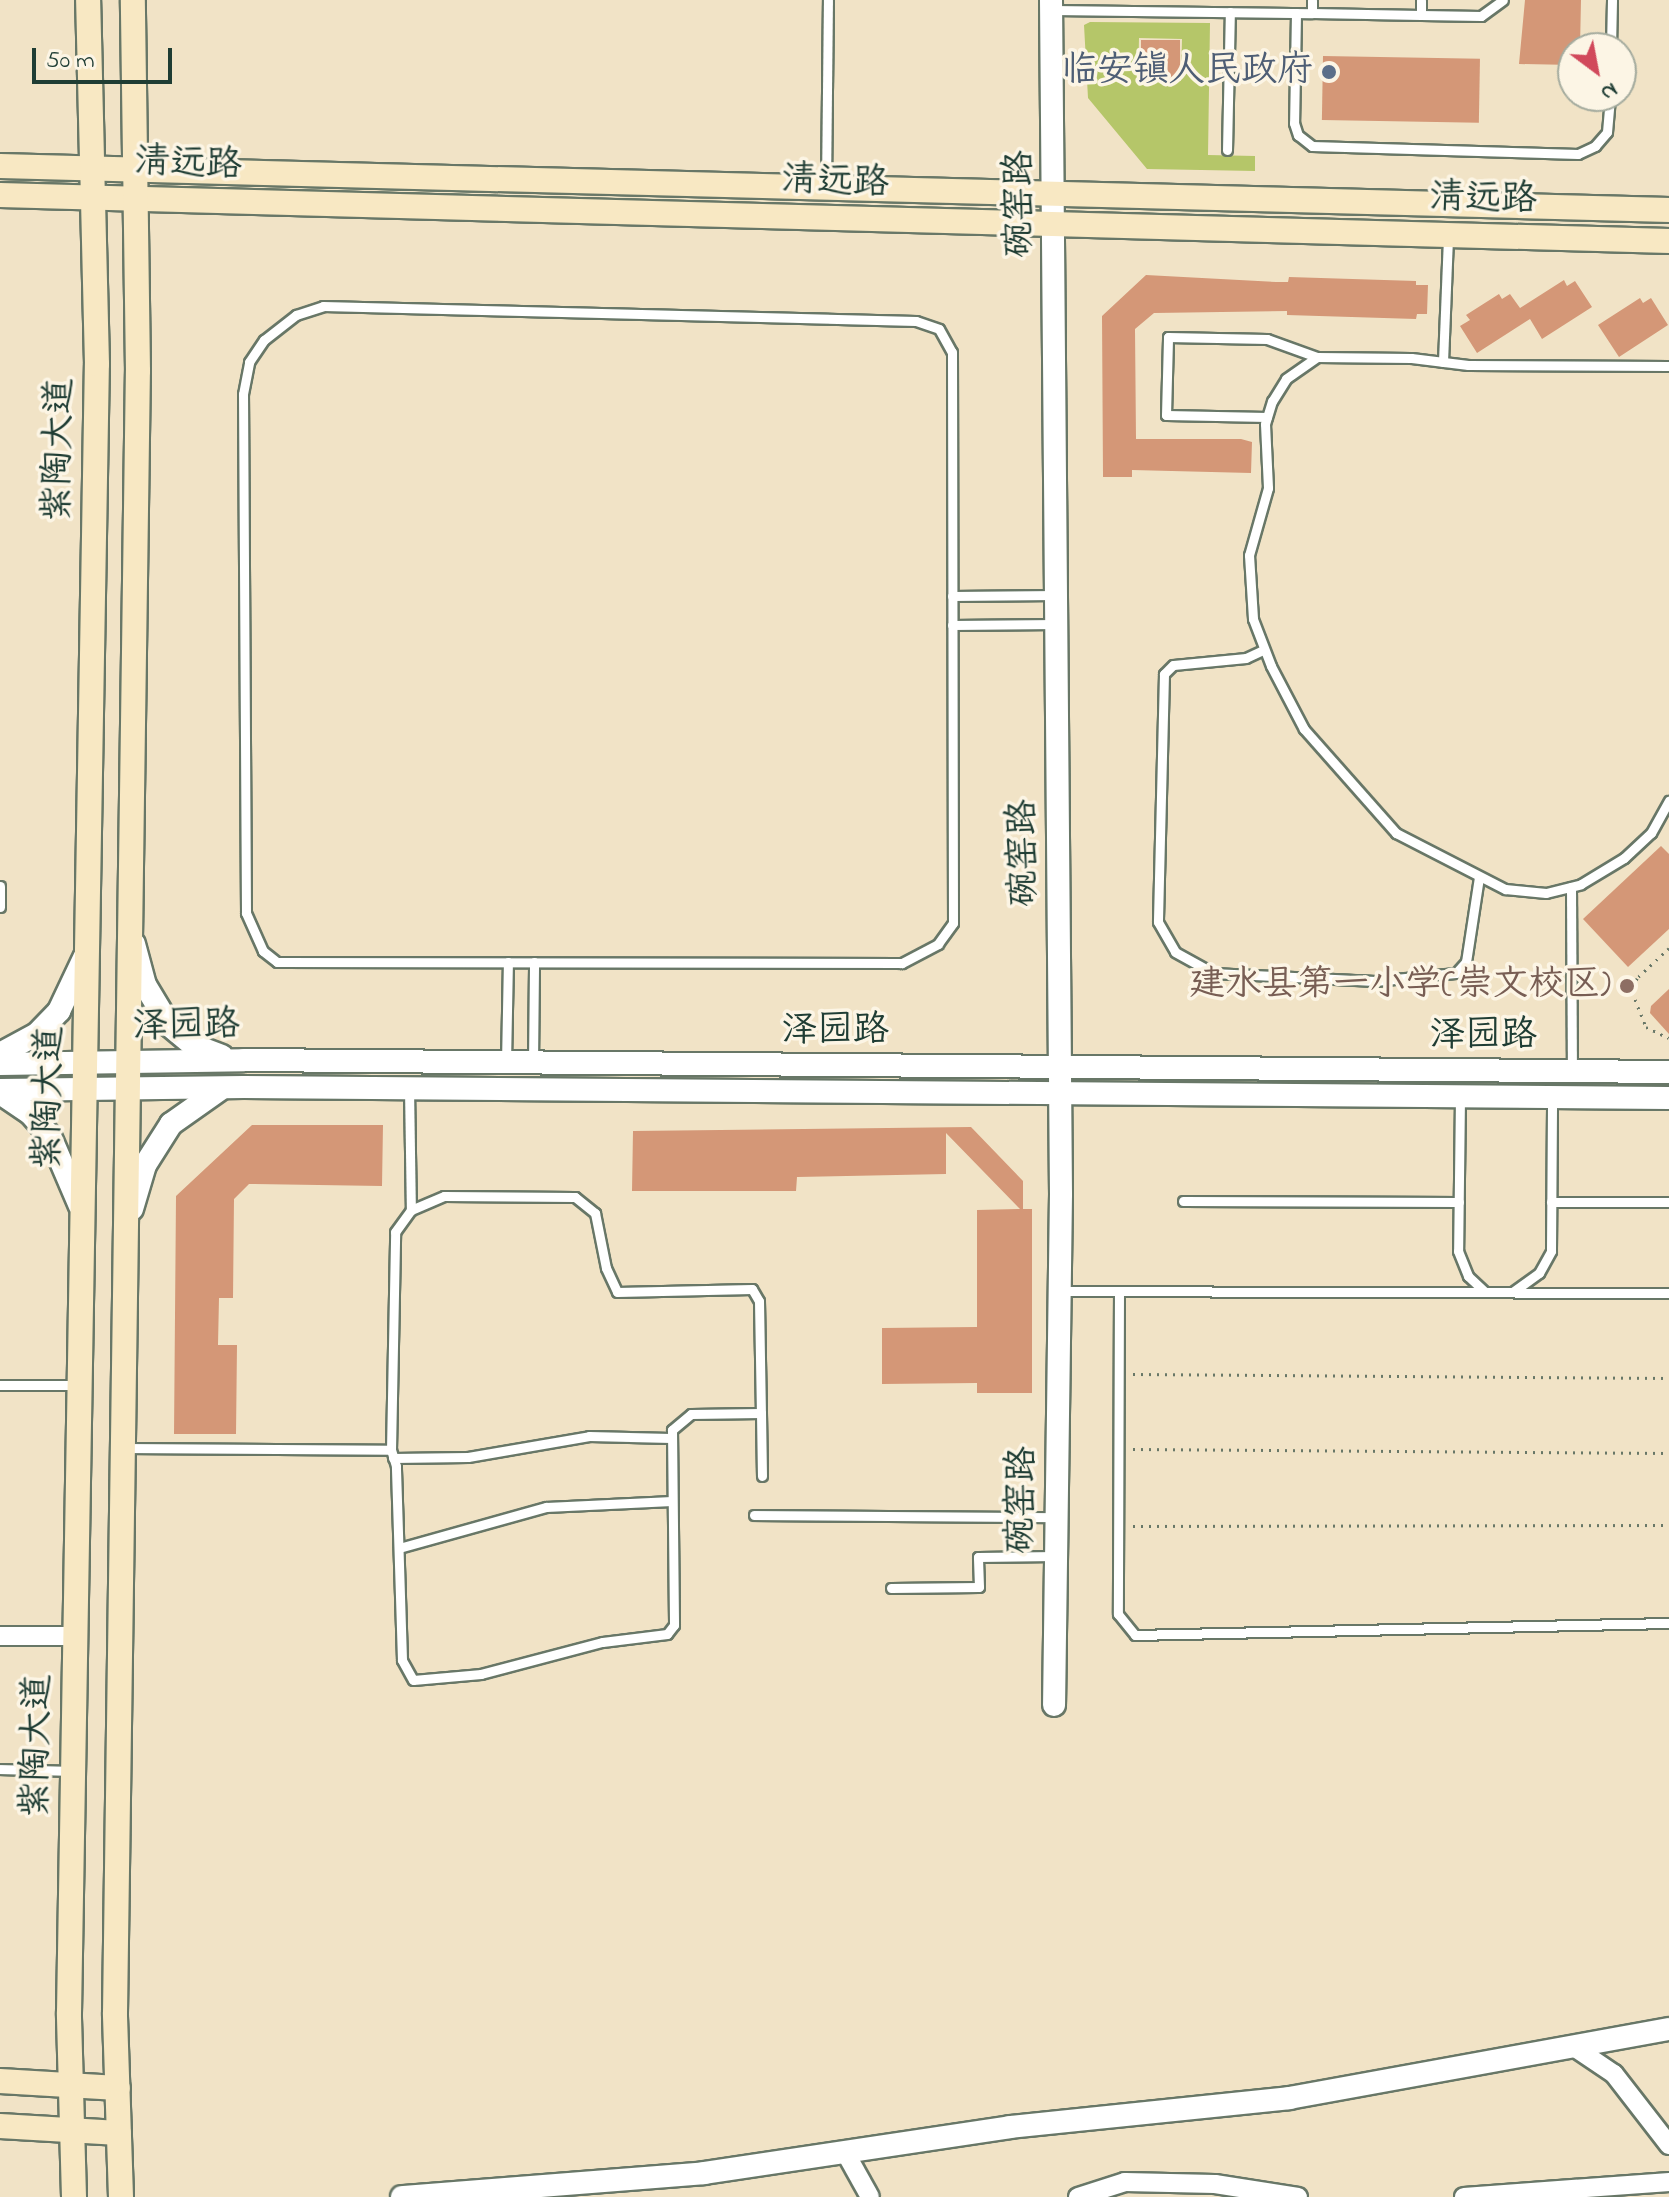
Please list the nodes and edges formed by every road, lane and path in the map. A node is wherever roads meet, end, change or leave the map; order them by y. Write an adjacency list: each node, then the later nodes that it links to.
1 (88, 0): 17 (main road, 紫陶大道)
2 (133, 0): 18 (main road)
3 (828, 0): 19 (lane)
4 (1312, 0): 11 (lane)
5 (1421, 0): 12 (lane)
6 (1503, 0): 12 (lane)
7 (1612, 0): 13 (lane)
8 (1051, 5): 9 (lane); 20 (street, 碗窑路)
9 (1230, 12): 10 (lane); 15 (lane)
10 (1296, 13): 11 (lane); 14 (lane)
11 (1312, 13): 12 (lane)
12 (1421, 15)
13 (1611, 32)
14 (1609, 112)
15 (1227, 150)
16 (0, 166): 17 (main road, 清远路)
17 (92, 167): 18 (main road, 清远路); 22 (main road, 紫陶大道)
18 (135, 168): 19 (main road, 清远路); 23 (main road)
19 (826, 187): 20 (main road, 清远路)
20 (1055, 194): 24 (main road, 清远路); 25 (street, 碗窑路)
21 (0, 195): 22 (main road, 清远路)
22 (93, 198): 23 (main road, 清远路); 42 (main road, 紫陶大道)
23 (136, 199): 25 (main road, 清远路); 43 (main road)
24 (1669, 210)
25 (1055, 225): 26 (main road, 清远路); 32 (street, 碗窑路)
26 (1448, 235): 27 (main road, 清远路); 29 (lane)
27 (1669, 241)
28 (1317, 357): 29 (lane); 31 (lane); 31 (lane)
29 (1443, 362): 30 (lane)
30 (1669, 366)
31 (1267, 417): 36 (lane)
32 (1057, 595): 33 (lane); 34 (street, 碗窑路)
33 (952, 596): 35 (lane); 45 (lane)
34 (1057, 624): 35 (lane); 55 (street, 碗窑路)
35 (952, 625): 46 (lane)
36 (1263, 650): 38 (lane); 38 (lane)
37 (1669, 801): 40 (lane)
38 (1479, 877): 40 (lane)
39 (0, 886): 41 (lane)
40 (1571, 887): 56 (lane)
41 (0, 907)
42 (90, 942): 48 (street); 51 (main road, 紫陶大道)
43 (134, 944): 49 (street); 50 (main road)
44 (1669, 948): 47 (path)
45 (508, 962): 46 (lane); 52 (lane)
46 (534, 962): 53 (lane)
47 (1669, 1038)
48 (0, 1054)
49 (235, 1060): 50 (street, 泽园路); 52 (street, 泽园路)
50 (131, 1062): 51 (street, 泽园路); 59 (main road)
51 (87, 1063): 54 (street, 泽园路); 61 (main road, 紫陶大道)
52 (506, 1063): 53 (street, 泽园路)
53 (533, 1063): 55 (street, 泽园路)
54 (0, 1064)
55 (1061, 1067): 56 (street, 泽园路); 63 (street, 碗窑路)
56 (1572, 1071): 57 (street, 泽园路)
57 (1669, 1072)
58 (223, 1087): 59 (street, 泽园路); 60 (street, 泽园路); 73 (street)
59 (131, 1088): 61 (street, 泽园路); 73 (main road)
60 (409, 1088): 63 (street, 泽园路); 71 (lane)
61 (87, 1089): 62 (street, 泽园路); 72 (main road, 紫陶大道)
62 (0, 1092): 72 (street)
63 (1061, 1093): 64 (street, 泽园路); 74 (street, 碗窑路)
64 (1460, 1097): 65 (street, 泽园路); 68 (lane)
65 (1552, 1097): 66 (street, 泽园路); 69 (lane)
66 (1669, 1098)
67 (1183, 1201): 68 (lane)
68 (1459, 1202): 76 (lane)
69 (1551, 1202): 70 (lane); 77 (lane)
70 (1669, 1202)
71 (411, 1210): 83 (lane); 88 (lane)
72 (84, 1221): 82 (main road, 紫陶大道)
73 (128, 1226): 85 (main road)
74 (1060, 1291): 75 (lane); 92 (street, 碗窑路)
75 (1119, 1291): 76 (lane); 79 (lane)
76 (1486, 1292): 77 (lane)
77 (1511, 1293): 78 (lane)
78 (1669, 1293)
79 (1118, 1374): 80 (path); 86 (lane)
80 (1669, 1378)
81 (0, 1385): 82 (lane)
82 (81, 1385): 100 (main road, 紫陶大道)
83 (761, 1413): 84 (lane); 89 (lane)
84 (671, 1438): 88 (lane); 90 (lane)
85 (124, 1448): 88 (lane); 108 (main road)
86 (1118, 1449): 87 (path); 94 (lane)
87 (1669, 1453)
88 (392, 1454): 95 (lane)
89 (762, 1476)
90 (672, 1501): 95 (lane); 95 (lane)
91 (754, 1515): 92 (lane)
92 (1057, 1517): 96 (street, 碗窑路)
93 (1669, 1525): 94 (path)
94 (1118, 1526): 98 (lane)
95 (399, 1548)
96 (1056, 1556): 97 (lane); 101 (street, 碗窑路)
97 (891, 1588)
98 (1669, 1623)
99 (0, 1636): 100 (street)
100 (75, 1636): 103 (main road, 紫陶大道)
101 (1054, 1705)
102 (0, 1769): 103 (lane)
103 (73, 1771): 107 (main road, 紫陶大道)
104 (1669, 2029): 105 (street)
105 (1574, 2047): 112 (street); 113 (street)
106 (0, 2081): 107 (main road)
107 (71, 2085): 108 (main road); 110 (main road, 紫陶大道)
108 (118, 2088): 111 (main road)
109 (0, 2126): 110 (main road)
110 (73, 2130): 111 (main road); 115 (main road, 紫陶大道)
111 (119, 2133): 116 (main road)
112 (1669, 2145)
113 (845, 2152): 117 (street); 118 (street)
114 (1669, 2182): 121 (street)
115 (74, 2197)
116 (121, 2197)
117 (402, 2197)
118 (870, 2197)
119 (1078, 2197): 120 (street)
120 (1298, 2197)
121 (1464, 2197)

